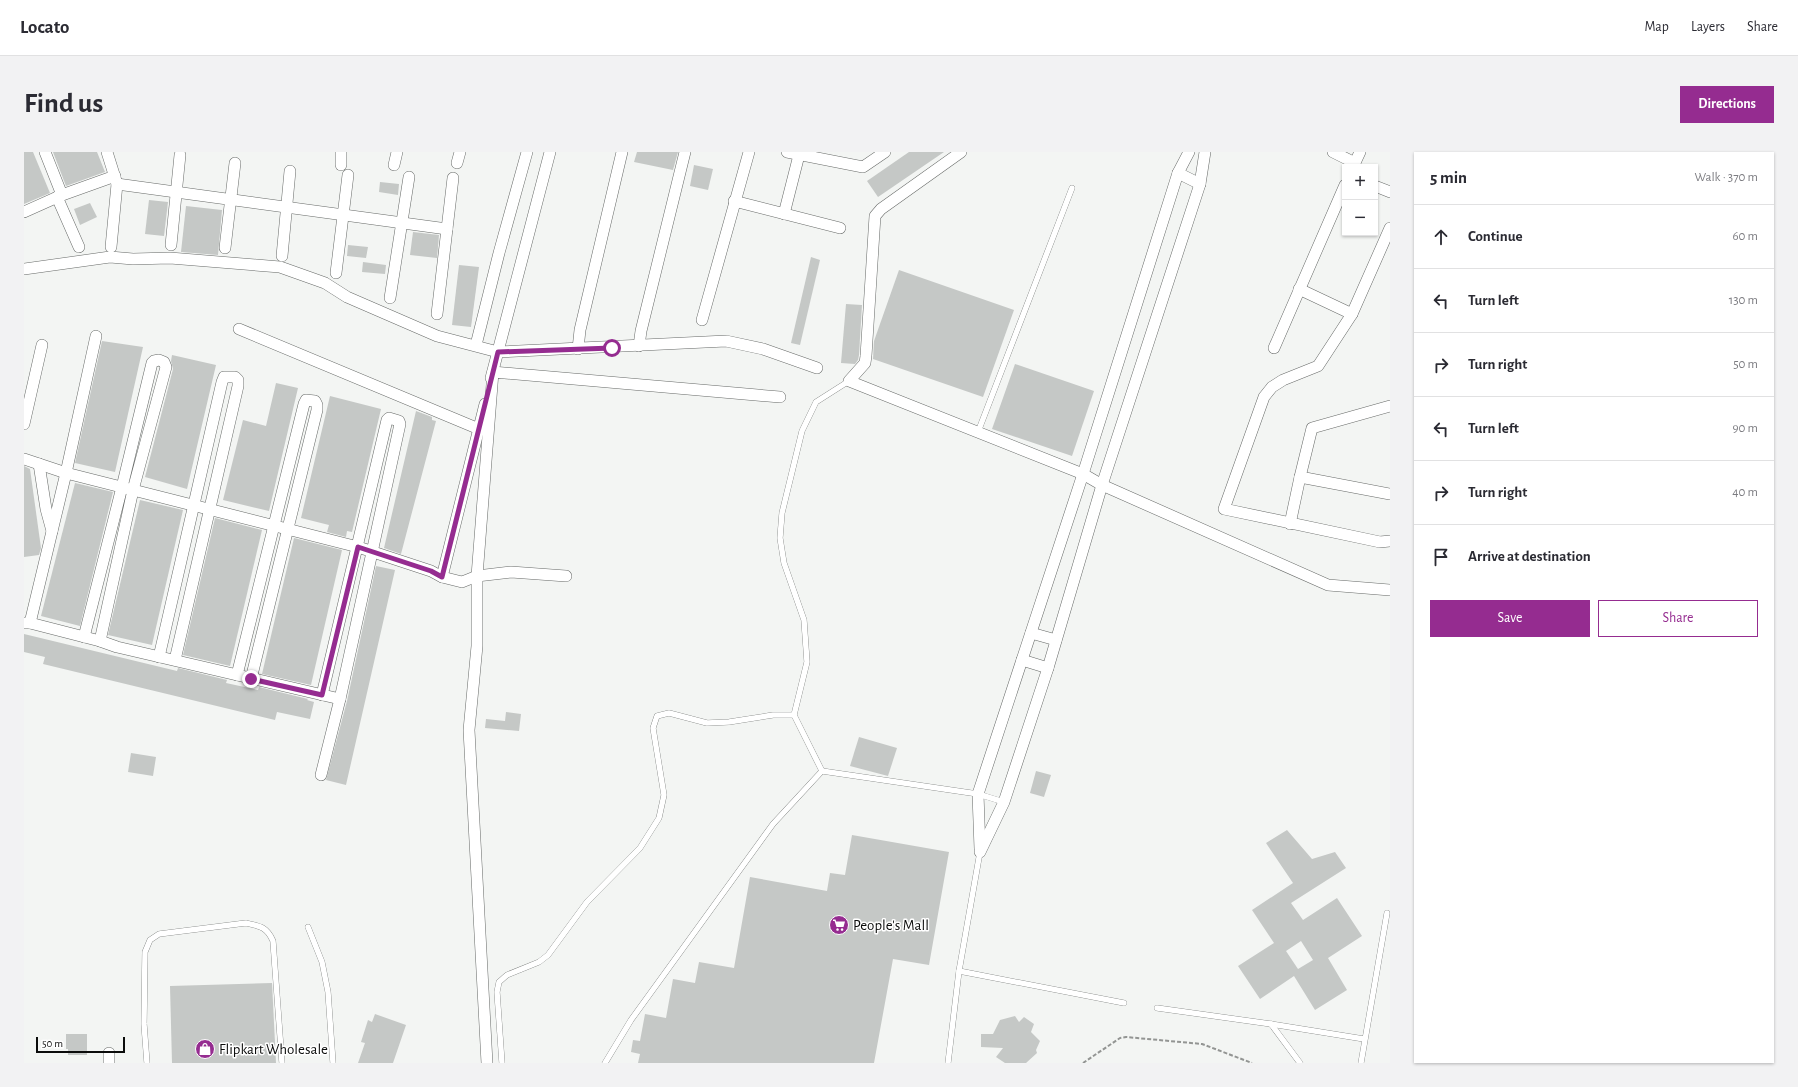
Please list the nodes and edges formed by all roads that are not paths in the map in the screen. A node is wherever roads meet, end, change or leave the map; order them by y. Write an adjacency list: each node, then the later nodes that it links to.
1 (45, 152): 40 (street)
2 (107, 152): 33 (street)
3 (341, 152): 25 (street)
4 (397, 152): 26 (street)
5 (460, 152): 22 (street)
6 (527, 152): 66 (street)
7 (550, 152): 70 (street)
8 (622, 152): 69 (street)
9 (684, 152): 67 (street)
10 (749, 152): 42 (street)
11 (787, 152): 20 (street)
12 (868, 152): 27 (street)
13 (885, 152): 27 (street)
14 (961, 152): 73 (street)
15 (1189, 152): 29 (street)
16 (1205, 152): 34 (street)
17 (1333, 152): 23 (street)
18 (1360, 152): 24 (street)
19 (180, 155): 37 (street)
20 (805, 155): 27 (street); 45 (street)
21 (235, 162): 41 (street)
22 (457, 163)
23 (1352, 164)
24 (1354, 164)
25 (341, 165)
26 (394, 165)
27 (863, 167)
28 (290, 171): 43 (street)
29 (1178, 173): 34 (street); 82 (street)
30 (348, 175): 46 (street)
31 (408, 177): 47 (street)
32 (453, 178): 50 (street)
33 (116, 180): 37 (street); 40 (street); 53 (street)
34 (1200, 184): 84 (street)
35 (1378, 187): 39 (street)
36 (1072, 188): 78 (lane)
37 (177, 192): 41 (street); 51 (street)
38 (1342, 192): 58 (street)
39 (1390, 192)
40 (60, 196): 44 (street); 52 (street)
41 (231, 200): 43 (street); 54 (street)
42 (734, 201): 45 (street); 62 (street)
43 (287, 207): 46 (street); 55 (street)
44 (24, 212)
45 (784, 214): 48 (street)
46 (343, 215): 47 (street); 57 (street)
47 (401, 223): 50 (street); 59 (street)
48 (840, 228)
49 (1390, 228): 61 (street)
50 (447, 229): 60 (street)
51 (170, 244)
52 (79, 248)
53 (112, 248)
54 (225, 248)
55 (282, 256)
56 (24, 269): 66 (street)
57 (336, 273)
58 (1299, 289): 61 (street); 68 (street)
59 (390, 298)
60 (437, 314)
61 (1352, 314): 89 (street)
62 (702, 320)
63 (239, 329): 77 (street)
64 (96, 336): 81 (street)
65 (42, 345): 76 (street)
66 (476, 345): 70 (street)
67 (639, 346): 69 (street); 71 (street)
68 (1274, 348)
69 (578, 349): 70 (street)
70 (498, 352): 72 (street)
71 (817, 368)
72 (493, 372): 74 (street); 77 (street); 96 (street)
73 (849, 381): 78 (street); 113 (lane)
74 (780, 397)
75 (1390, 406): 83 (street)
76 (24, 424)
77 (479, 429): 98 (street)
78 (978, 432): 82 (street)
79 (24, 459): 80 (street)
80 (39, 464): 81 (street); 92 (street)
81 (66, 473): 85 (street); 92 (street)
82 (1083, 474): 84 (street); 101 (street)
83 (1300, 477): 86 (street); 89 (street)
84 (1102, 485): 99 (street); 103 (street)
85 (128, 488): 85 (street); 87 (street); 102 (street); 104 (street)
86 (1390, 494)
87 (193, 505): 88 (street); 88 (street); 105 (street)
88 (210, 509): 90 (street); 106 (street)
89 (1290, 524): 93 (street)
90 (274, 525): 91 (street); 91 (street); 109 (street)
91 (288, 529): 94 (street); 110 (street)
92 (52, 531): 100 (street)
93 (1390, 541)
94 (358, 547): 95 (street); 95 (street); 111 (street)
95 (371, 553): 98 (street); 112 (street)
96 (477, 576): 97 (street); 98 (street); 129 (street)
97 (566, 576)
98 (442, 577)
99 (1390, 590)
100 (27, 623): 102 (street)
101 (1031, 633): 103 (street); 107 (street)
102 (84, 637): 104 (street)
103 (1056, 640): 108 (street)
104 (100, 641): 105 (street)
105 (159, 657): 106 (street)
106 (175, 660): 109 (street)
107 (1022, 660): 108 (street); 116 (street)
108 (1048, 668): 117 (street)
109 (237, 675): 110 (street)
110 (251, 679): 111 (street)
111 (322, 695): 112 (street)
112 (340, 699): 115 (street)
113 (794, 715): 114 (lane); 130 (lane)
114 (822, 771): 116 (lane); 131 (lane)
115 (321, 775)
116 (978, 794): 117 (lane); 118 (street)
117 (1004, 802): 118 (street)
118 (980, 852): 121 (lane)
119 (1387, 913): 125 (lane)
120 (308, 927): 128 (lane)
121 (959, 971): 122 (lane); 132 (lane)
122 (1124, 1003)
123 (1157, 1008): 124 (lane)
124 (1271, 1024): 125 (lane); 133 (lane)
125 (1364, 1039): 134 (lane)
126 (146, 1063): 127 (lane)
127 (282, 1063)
128 (333, 1063)
129 (487, 1063)
130 (502, 1063)
131 (605, 1063)
132 (948, 1063)
133 (1300, 1063)
134 (1361, 1063)

